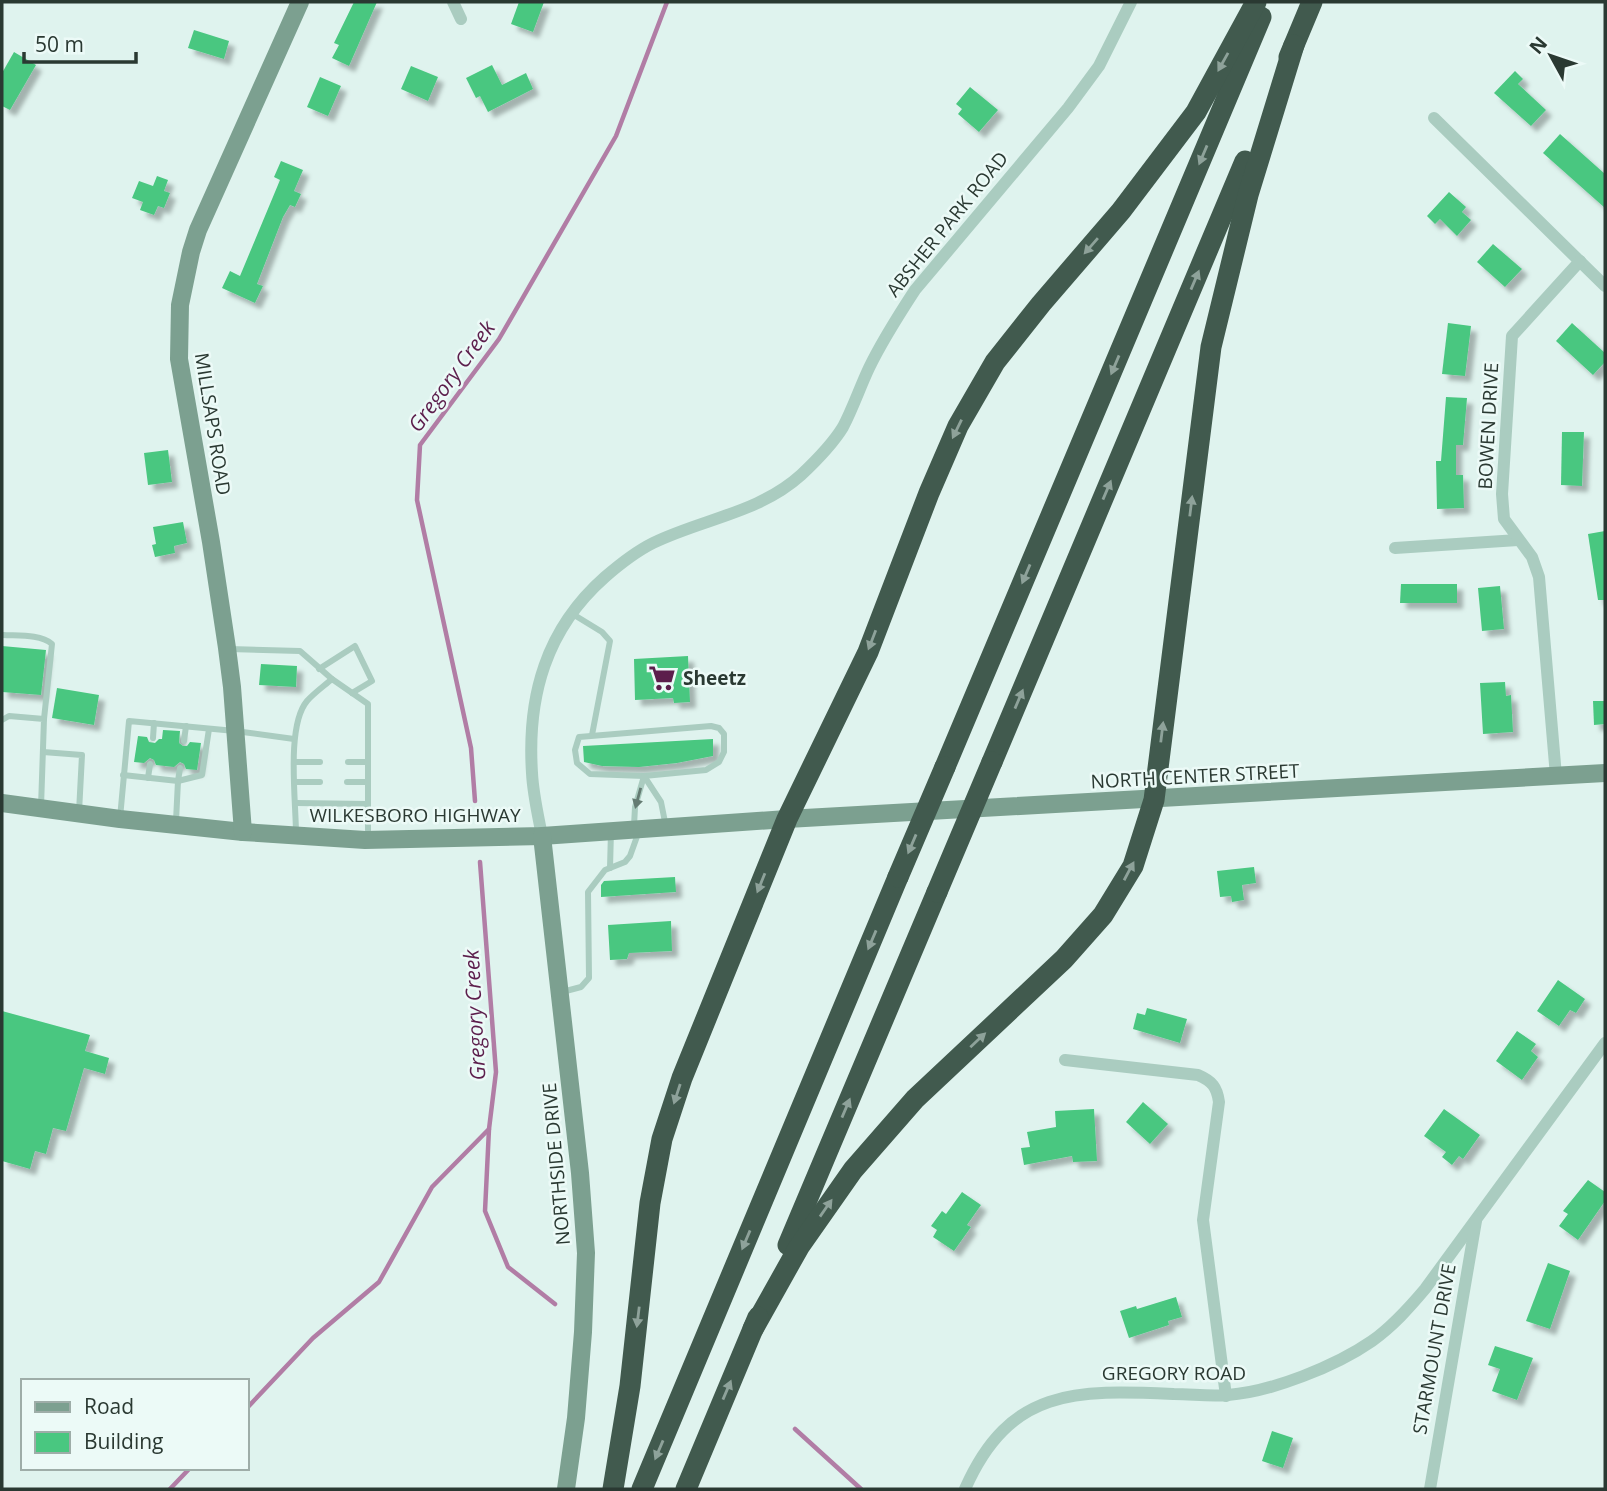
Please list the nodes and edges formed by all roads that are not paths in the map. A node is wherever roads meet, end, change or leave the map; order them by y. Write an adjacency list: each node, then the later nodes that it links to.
1 (300, 2): 16 (main road, MILLSAPS ROAD)
2 (453, 2): 7 (street)
3 (1131, 2): 14 (street, ABSHER PARK ROAD)
4 (1256, 2): 54 (highway, one-way to 54)
5 (1268, 2): 72 (highway, one-way to 72, bridge)
6 (1312, 2): 8 (highway)
7 (461, 19)
8 (1294, 44): 47 (highway, one-way to 8); 68 (highway, one-way to 8, bridge)
9 (1433, 118): 10 (street)
10 (1580, 261): 11 (street); 12 (street, BOWEN DRIVE)
11 (1605, 286)
12 (1518, 540): 13 (street); 40 (street, BOWEN DRIVE)
13 (1395, 548)
14 (571, 613): 26 (lane); 61 (street, ABSHER PARK ROAD)
15 (3, 635): 20 (lane)
16 (227, 649): 17 (lane); 25 (main road, MILLSAPS ROAD)
17 (319, 669): 18 (lane); 19 (lane)
18 (332, 679): 19 (lane); 28 (lane)
19 (352, 694): 34 (lane)
20 (44, 719): 21 (lane); 30 (lane)
21 (2, 720)
22 (154, 723): 23 (lane); 27 (lane); 38 (lane)
23 (186, 726): 24 (lane); 29 (lane)
24 (209, 729): 25 (lane); 42 (lane)
25 (235, 731): 28 (lane); 59 (main road, MILLSAPS ROAD)
26 (592, 735): 39 (lane); 39 (lane)
27 (153, 738)
28 (295, 739): 31 (lane)
29 (184, 741)
30 (43, 752): 51 (lane); 52 (lane)
31 (294, 762): 32 (lane); 43 (lane)
32 (320, 762)
33 (348, 762): 34 (lane)
34 (368, 762): 46 (lane)
35 (150, 764): 41 (lane)
36 (180, 768): 42 (lane)
37 (1605, 773): 40 (main road, NORTH CENTER STREET)
38 (123, 775): 41 (lane); 53 (lane)
39 (645, 776): 56 (lane); 57 (lane, one-way to 57)
40 (1556, 776): 47 (main road, NORTH CENTER STREET)
41 (148, 778): 42 (lane)
42 (178, 782): 55 (lane)
43 (295, 782): 44 (lane); 49 (lane)
44 (320, 782)
45 (347, 782): 46 (lane)
46 (368, 782): 50 (lane)
47 (1154, 800): 54 (main road, NORTH CENTER STREET); 68 (highway, one-way to 47)
48 (2, 803): 51 (main road, WILKESBORO HIGHWAY)
49 (296, 803): 50 (lane); 60 (lane)
50 (368, 804): 62 (lane)
51 (41, 808): 52 (main road, WILKESBORO HIGHWAY)
52 (79, 813): 53 (main road, WILKESBORO HIGHWAY)
53 (120, 819): 55 (main road, WILKESBORO HIGHWAY)
54 (787, 820): 56 (main road, WILKESBORO HIGHWAY); 71 (highway, one-way to 71)
55 (176, 825): 59 (main road, WILKESBORO HIGHWAY)
56 (667, 829): 57 (main road, WILKESBORO HIGHWAY)
57 (637, 830): 58 (main road, WILKESBORO HIGHWAY); 63 (lane)
58 (611, 831): 61 (main road, WILKESBORO HIGHWAY); 63 (lane)
59 (243, 832): 60 (main road, WILKESBORO HIGHWAY)
60 (296, 835): 62 (main road, WILKESBORO HIGHWAY)
61 (542, 836): 62 (main road, WILKESBORO HIGHWAY); 64 (main road, NORTHSIDE DRIVE)
62 (368, 840)
63 (610, 868): 64 (lane)
64 (560, 992): 70 (main road, NORTHSIDE DRIVE)
65 (1605, 1043): 67 (street, GREGORY ROAD)
66 (1065, 1060): 69 (street)
67 (1476, 1216): 69 (street, GREGORY ROAD); 75 (street, STARMOUNT DRIVE)
68 (753, 1329): 73 (highway, one-way to 68)
69 (1226, 1395): 74 (street, GREGORY ROAD)
70 (566, 1489)
71 (613, 1489)
72 (642, 1489)
73 (686, 1489)
74 (965, 1489)
75 (1430, 1489)

